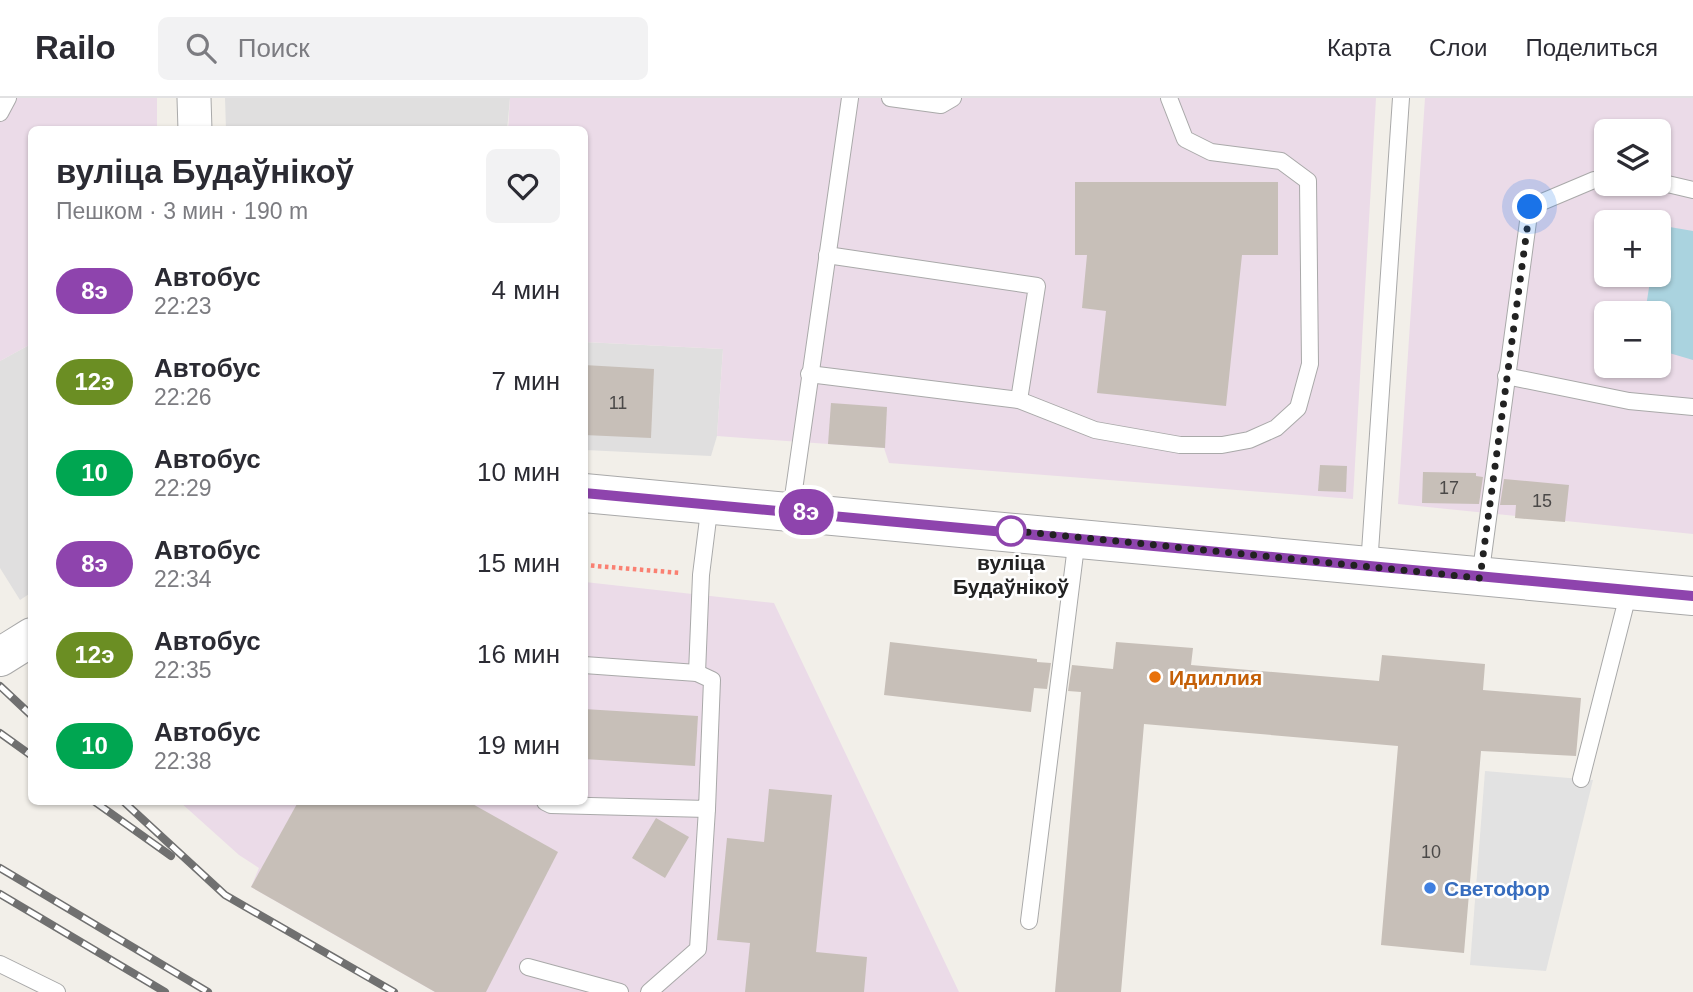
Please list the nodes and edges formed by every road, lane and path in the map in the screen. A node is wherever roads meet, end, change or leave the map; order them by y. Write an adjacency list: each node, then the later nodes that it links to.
1 (8, 98): 8 (lane)
2 (194, 98): 9 (street)
3 (850, 98): 13 (lane)
4 (890, 98): 5 (lane)
5 (953, 98)
6 (1169, 98): 16 (lane)
7 (1401, 98): 23 (lane)
8 (0, 113)
9 (195, 126)
10 (1594, 180): 15 (lane)
11 (1671, 185): 12 (lane)
12 (1693, 190)
13 (827, 255): 14 (lane); 16 (lane)
14 (809, 374): 16 (lane); 20 (lane)
15 (1506, 376): 17 (lane); 25 (lane)
16 (1019, 400)
17 (1693, 407)
18 (588, 492): 19 (street)
19 (710, 503): 20 (street); 24 (lane)
20 (792, 511): 21 (street)
21 (1077, 538): 23 (street); 35 (lane)
22 (588, 565): 24 (path)
23 (1369, 566): 25 (street)
24 (701, 575): 31 (lane)
25 (1480, 578): 26 (street)
26 (1629, 591): 27 (street); 32 (lane)
27 (1693, 596)
28 (28, 639): 29 (street)
29 (0, 657)
30 (588, 665): 31 (lane)
31 (697, 673): 34 (lane)
32 (1581, 779)
33 (551, 805): 34 (lane)
34 (707, 809): 40 (lane)
35 (1029, 921)
36 (0, 964): 38 (lane)
37 (528, 967): 39 (lane)
38 (57, 992)
39 (620, 992)
40 (649, 992)

